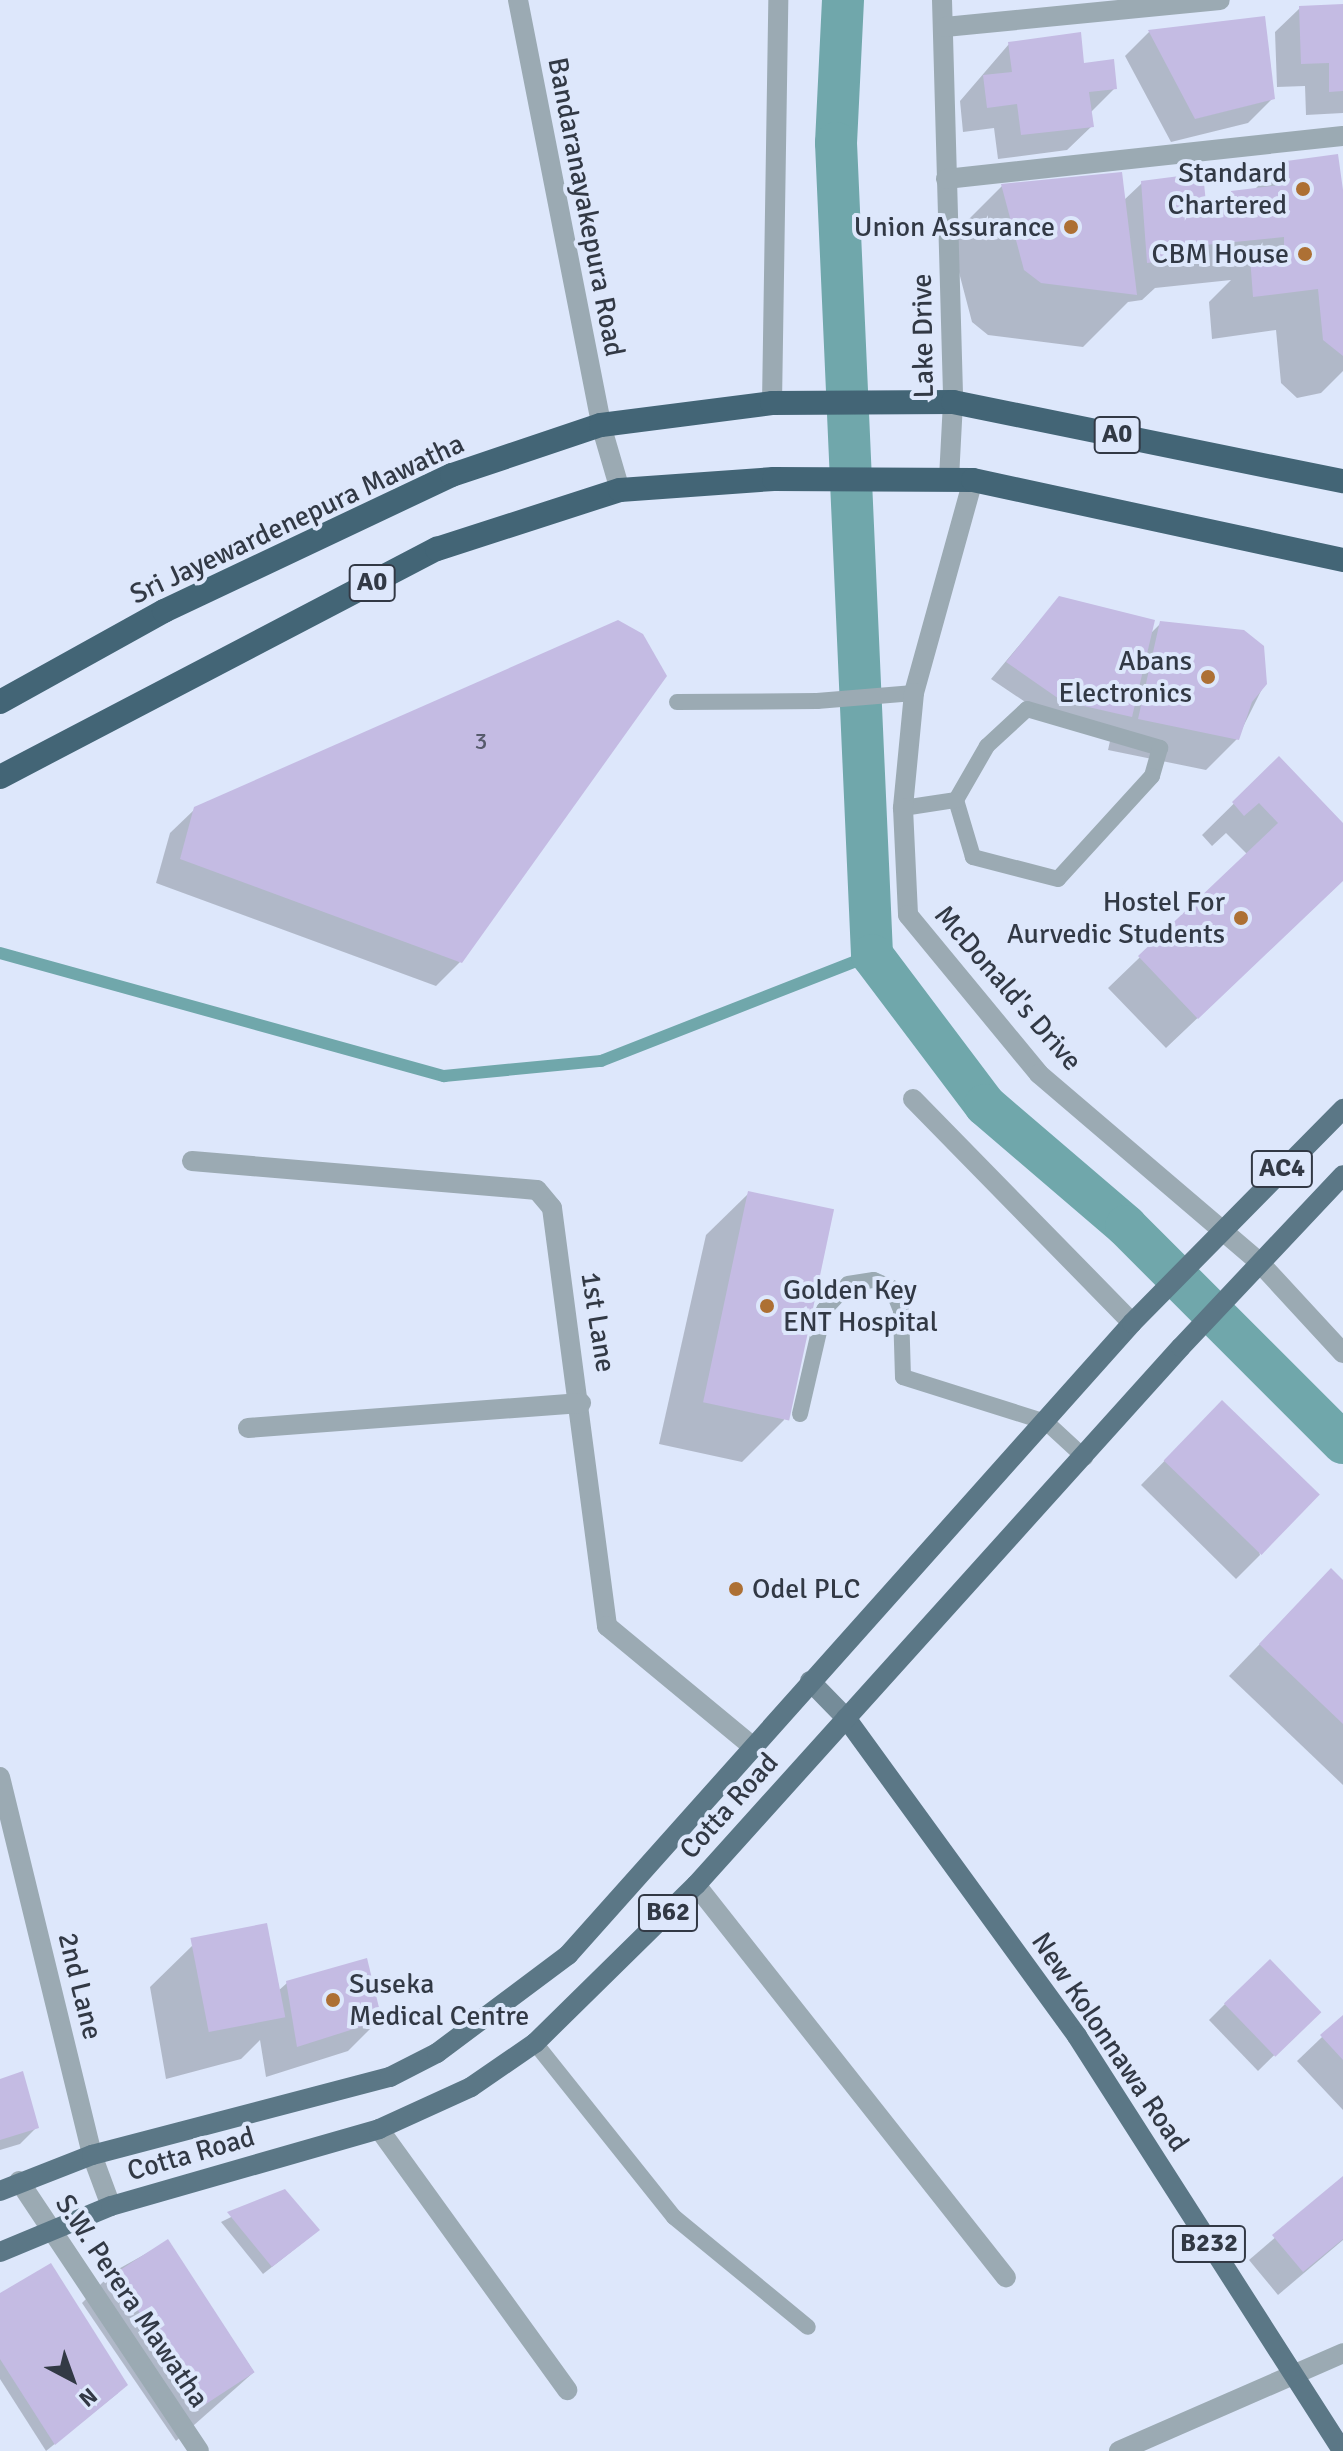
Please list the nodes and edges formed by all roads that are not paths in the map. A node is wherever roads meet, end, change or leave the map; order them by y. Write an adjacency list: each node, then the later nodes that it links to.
1 (518, 0): 10 (street, Bandaranayakepura Road)
2 (778, 0): 9 (street)
3 (942, 0): 5 (street, Lake Drive)
4 (1220, 0): 5 (street)
5 (945, 27): 7 (street, Lake Drive)
6 (1343, 136): 7 (street)
7 (946, 179): 8 (street, Lake Drive)
8 (953, 402): 9 (highway, Sri Jayewardenepura Mawatha / A0); 11 (street, Lake Drive); 12 (highway, Sri Jayewardenepura Mawatha / A0)
9 (772, 403): 10 (highway, Sri Jayewardenepura Mawatha / A0)
10 (601, 425): 13 (street, Bandaranayakepura Road); 16 (highway, Sri Jayewardenepura Mawatha / A0)
11 (961, 479): 13 (highway, A0); 14 (highway, A0); 15 (street, McDonald's Drive)
12 (1343, 481)
13 (620, 490): 18 (highway, A0)
14 (1343, 560)
15 (914, 693): 17 (lane); 20 (street, McDonald's Drive)
16 (0, 702)
17 (677, 702)
18 (0, 777)
19 (956, 800): 19 (lane); 20 (lane)
20 (903, 808): 25 (street, McDonald's Drive)
21 (913, 1099): 27 (street)
22 (1343, 1109): 25 (main road, AC4)
23 (192, 1161): 30 (street, 1st Lane)
24 (1343, 1175): 26 (main road, AC4)
25 (1221, 1229): 26 (street, McDonald's Drive); 27 (main road, AC4)
26 (1259, 1262): 28 (main road, AC4); 29 (street, McDonald's Drive)
27 (1138, 1316): 32 (main road, Cotta Road / B62)
28 (1181, 1347): 34 (main road, Cotta Road / B62)
29 (1343, 1353)
30 (581, 1403): 33 (street); 37 (street, 1st Lane)
31 (800, 1414): 32 (lane)
32 (1046, 1422): 34 (lane); 35 (main road, Cotta Road / B62)
33 (248, 1428)
34 (1085, 1458): 36 (main road, Cotta Road / B62)
35 (810, 1681): 36 (main road, New Kolonnawa Road); 37 (main road, Cotta Road / B62)
36 (846, 1718): 39 (main road, Cotta Road / B62); 51 (main road, New Kolonnawa Road / B232)
37 (751, 1745): 42 (main road, Cotta Road / B62)
38 (0, 1777): 42 (street, 2nd Lane)
39 (696, 1885): 40 (main road, Cotta Road / B62); 48 (street)
40 (535, 2043): 41 (main road, Cotta Road / B62); 49 (lane)
41 (379, 2129): 45 (main road, Cotta Road / B62); 52 (street)
42 (92, 2155): 43 (main road, Cotta Road / B62); 45 (street, 2nd Lane)
43 (19, 2181): 44 (main road, Cotta Road / B62); 46 (street, S.W. Perera Mawatha)
44 (0, 2191)
45 (111, 2206): 46 (main road, Cotta Road / B62)
46 (47, 2228): 47 (main road, Cotta Road / B62); 53 (street, S.W. Perera Mawatha)
47 (0, 2252)
48 (1006, 2277)
49 (808, 2327)
50 (1343, 2353): 51 (street)
51 (1293, 2376): 54 (street); 55 (main road, New Kolonnawa Road / B232)
52 (567, 2390)
53 (199, 2451)
54 (1119, 2451)
55 (1342, 2451)

